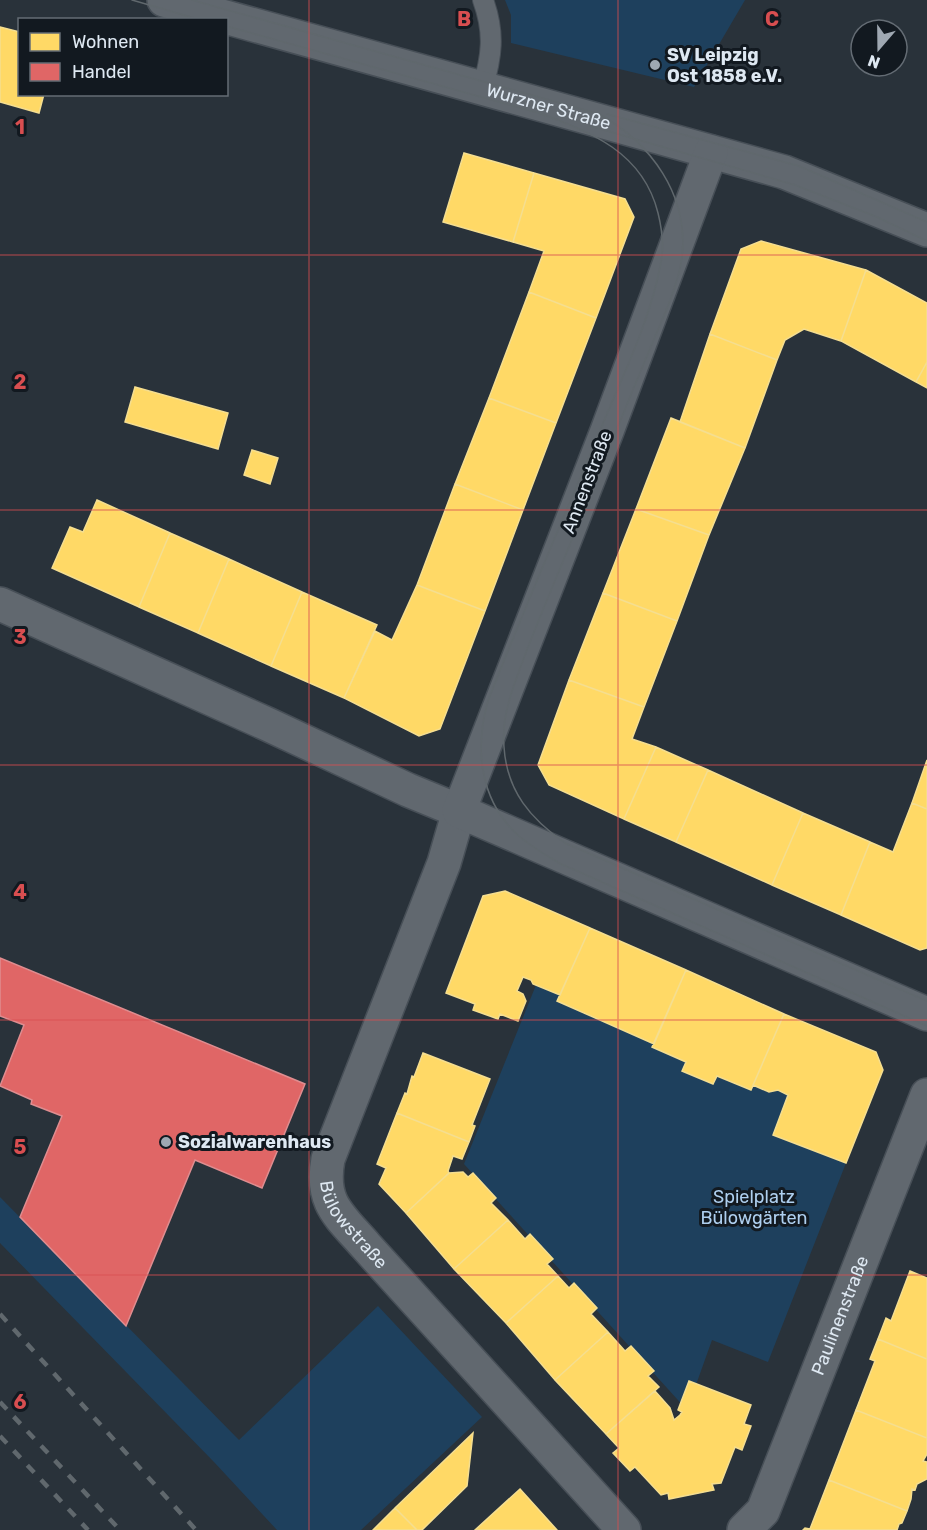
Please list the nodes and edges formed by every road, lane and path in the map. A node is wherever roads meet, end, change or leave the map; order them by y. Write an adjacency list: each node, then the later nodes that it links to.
1 (483, 0): 3 (lane)
2 (185, 3): 3 (main road, Wurzner Straße)
3 (482, 90): 4 (main road, Wurzner Straße)
4 (711, 152): 5 (main road, Wurzner Straße); 7 (main road, Annenstraße)
5 (927, 230)
6 (0, 604): 7 (main road)
7 (459, 811): 8 (main road); 10 (main road, Bülowstraße)
8 (927, 1014)
9 (927, 1095): 11 (main road, Paulinenstraße)
10 (624, 1530)
11 (744, 1530)

